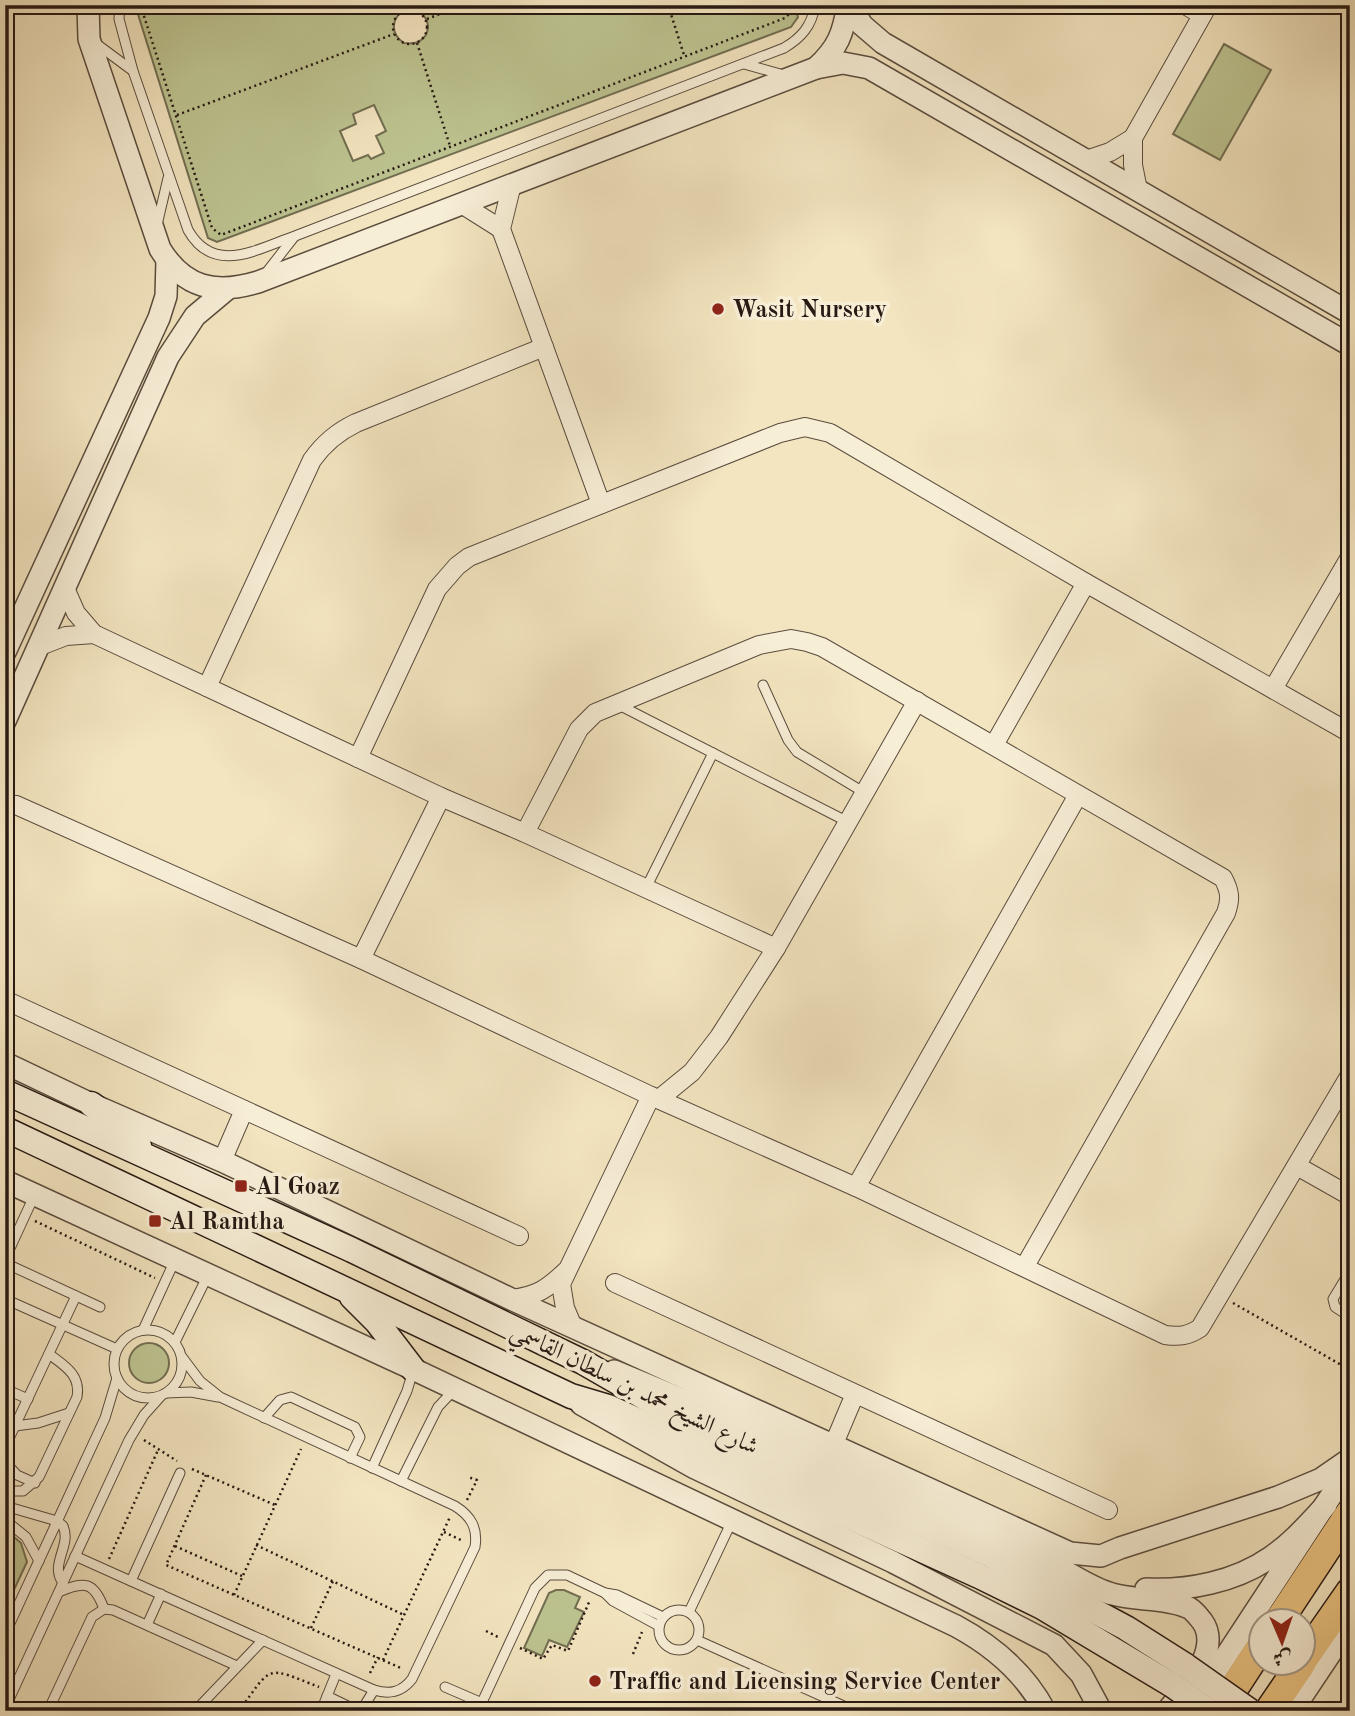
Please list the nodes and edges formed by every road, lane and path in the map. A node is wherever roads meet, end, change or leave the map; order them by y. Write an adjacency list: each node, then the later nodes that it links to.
1 (120, 5): 19 (lane)
2 (143, 5): 23 (path)
3 (463, 5): 12 (path)
4 (668, 5): 16 (path)
5 (790, 5): 16 (path)
6 (815, 5): 17 (lane)
7 (849, 5): 18 (street); 22 (street)
8 (1185, 5): 11 (street)
9 (88, 6): 14 (street)
10 (408, 7): 12 (path); 13 (path)
11 (1205, 10): 24 (street)
12 (426, 19): 15 (path)
13 (394, 34): 15 (path); 23 (path)
14 (89, 39): 19 (lane); 32 (street)
15 (417, 43): 25 (path)
16 (684, 55): 25 (path)
17 (742, 64): 20 (lane); 33 (lane)
18 (816, 68): 20 (street); 21 (street)
19 (133, 71): 27 (lane)
20 (792, 77): 28 (street)
21 (908, 89): 22 (street); 39 (street)
22 (974, 94): 26 (street)
23 (177, 116): 25 (path)
24 (1132, 138): 26 (street); 29 (street)
25 (450, 146)
26 (1086, 160): 29 (street)
27 (169, 176): 32 (lane); 33 (lane)
28 (512, 184): 30 (street); 31 (street)
29 (1138, 190): 37 (street)
30 (463, 205): 31 (street); 35 (street)
31 (501, 229): 40 (street)
32 (154, 236): 34 (street)
33 (295, 236): 35 (lane)
34 (167, 260): 36 (street); 38 (street)
35 (258, 282): 36 (street)
36 (226, 290): 41 (street)
37 (1350, 313)
38 (147, 342): 41 (street); 48 (street)
39 (1350, 345)
40 (544, 347): 42 (street); 50 (street)
41 (168, 357): 45 (street)
42 (601, 503): 44 (street); 58 (street)
43 (1350, 557): 51 (street)
44 (1086, 583): 51 (street); 56 (street)
45 (65, 588): 46 (street); 47 (street)
46 (94, 634): 47 (street); 50 (street)
47 (40, 646): 54 (street)
48 (5, 652)
49 (763, 685): 59 (lane)
50 (207, 687): 58 (street)
51 (1273, 689): 55 (street)
52 (917, 701): 53 (street); 56 (street); 59 (street)
53 (615, 703): 57 (lane); 64 (street)
54 (5, 721)
55 (1350, 733)
56 (994, 745): 60 (street)
57 (713, 752): 63 (lane); 65 (lane)
58 (358, 758): 61 (street)
59 (865, 793): 63 (street)
60 (1078, 795): 80 (street); 87 (street)
61 (441, 797): 64 (street); 67 (street)
62 (9, 800): 67 (street)
63 (848, 822): 66 (street)
64 (525, 833): 65 (street)
65 (646, 888): 66 (street)
66 (776, 948): 72 (street)
67 (361, 959): 72 (street)
68 (5, 1000): 74 (street)
69 (5, 1063): 73 (street)
70 (1350, 1075): 78 (street)
71 (5, 1092): 76 (main road, شارع الشيخ محمد بن سلطان القاسمي)
72 (655, 1098): 80 (street); 88 (street)
73 (91, 1104): 76 (main road); 77 (street)
74 (244, 1110): 77 (street); 84 (street)
75 (5, 1129): 92 (main road, شارع الشيخ محمد بن سلطان القاسمي)
76 (153, 1158): 107 (main road, شارع الشيخ محمد بن سلطان القاسمي)
77 (222, 1161): 97 (street)
78 (1297, 1166): 82 (street); 95 (street)
79 (5, 1181): 81 (street)
80 (856, 1187): 87 (street)
81 (35, 1194): 83 (lane); 85 (street)
82 (1350, 1196)
83 (24, 1216): 86 (lane); 91 (path)
84 (519, 1236)
85 (175, 1260): 90 (street); 91 (lane)
86 (5, 1261): 94 (lane)
87 (1025, 1266): 95 (street)
88 (566, 1271): 97 (street); 101 (street)
89 (1350, 1271): 99 (lane)
90 (208, 1275): 103 (lane); 108 (street)
91 (164, 1283): 102 (lane)
92 (335, 1283): 108 (main road); 115 (main road, شارع الشيخ محمد بن سلطان القاسمي)
93 (615, 1283): 113 (street)
94 (76, 1296): 98 (lane); 100 (lane)
95 (1221, 1296): 109 (path)
96 (5, 1299): 100 (lane)
97 (511, 1299): 101 (street)
98 (100, 1307)
99 (1350, 1317)
100 (63, 1325): 104 (lane); 105 (lane)
101 (573, 1326): 122 (street)
102 (143, 1330): 103 (lane); 104 (lane)
103 (175, 1342): 106 (lane)
104 (117, 1349): 110 (lane)
105 (49, 1354): 117 (lane); 118 (lane)
106 (182, 1357): 114 (lane); 116 (lane)
107 (583, 1362): 132 (street); 188 (main road, شارع الشيخ محمد بن سلطان القاسمي)
108 (413, 1369): 112 (street); 130 (lane)
109 (1350, 1370)
110 (117, 1378): 114 (lane); 144 (lane)
111 (5, 1389): 117 (lane)
112 (455, 1390): 135 (lane); 145 (street)
113 (855, 1394): 122 (street); 142 (street)
114 (163, 1395): 116 (lane); 121 (lane)
115 (571, 1396): 162 (street); 188 (main road, شارع الشيخ محمد بن سلطان القاسمي)
116 (220, 1397): 119 (lane)
117 (28, 1399): 120 (lane)
118 (69, 1413): 120 (lane); 136 (lane)
119 (264, 1418): 126 (lane); 126 (lane)
120 (16, 1426): 123 (lane)
121 (134, 1431): 125 (path); 150 (lane)
122 (833, 1446): 127 (street); 132 (street)
123 (5, 1447)
124 (301, 1449): 138 (path)
125 (158, 1450): 133 (path); 153 (path)
126 (351, 1458): 130 (lane)
127 (1350, 1459)
128 (5, 1462): 136 (lane)
129 (1350, 1467): 141 (street)
130 (372, 1468): 135 (lane)
131 (180, 1474): 155 (lane)
132 (854, 1474): 152 (street)
133 (206, 1475): 138 (path); 148 (path)
134 (468, 1476): 140 (path)
135 (401, 1482): 140 (lane)
136 (35, 1483): 137 (lane)
137 (5, 1492)
138 (275, 1505): 147 (path)
139 (5, 1506): 144 (lane)
140 (455, 1506): 146 (path); 149 (lane)
141 (1338, 1509): 152 (street); 165 (highway); 205 (street)
142 (1108, 1510)
143 (5, 1520): 151 (lane)
144 (58, 1521): 151 (lane); 157 (lane)
145 (732, 1521): 164 (street); 167 (lane)
146 (443, 1531): 149 (path); 168 (path)
147 (256, 1545): 154 (path); 156 (path)
148 (175, 1546): 154 (path); 163 (path)
149 (475, 1548): 187 (lane)
150 (75, 1556): 153 (lane); 157 (lane)
151 (39, 1561): 175 (lane)
152 (1059, 1568): 204 (street)
153 (105, 1569): 155 (lane)
154 (242, 1576): 163 (path)
155 (131, 1581): 161 (lane)
156 (333, 1581): 168 (path); 173 (path)
157 (61, 1588): 166 (lane); 194 (lane)
158 (595, 1588): 160 (lane); 180 (lane); 180 (path)
159 (1350, 1592): 179 (highway)
160 (605, 1593): 169 (lane); 170 (lane)
161 (160, 1594): 171 (lane); 177 (lane)
162 (957, 1594): 164 (street); 176 (street)
163 (234, 1595): 173 (path)
164 (914, 1606): 201 (street)
165 (1285, 1608)
166 (104, 1609): 171 (lane); 195 (lane)
167 (689, 1612): 170 (lane); 178 (lane)
168 (404, 1615): 183 (path)
169 (647, 1619): 170 (lane); 181 (path)
170 (661, 1621): 178 (lane)
171 (147, 1625): 184 (lane)
172 (1350, 1625): 210 (street)
173 (311, 1628): 182 (path)
174 (486, 1631): 180 (path)
175 (5, 1634)
176 (1034, 1634): 202 (street); 203 (street)
177 (263, 1640): 184 (lane); 186 (lane)
178 (697, 1640): 200 (lane)
179 (1316, 1642)
180 (510, 1643): 193 (lane)
181 (632, 1654)
182 (378, 1657): 183 (path); 191 (path)
183 (383, 1660): 187 (path)
184 (237, 1666): 196 (lane)
185 (1246, 1670): 207 (highway)
186 (336, 1674): 191 (lane); 192 (lane)
187 (414, 1674): 191 (lane)
188 (1179, 1676): 206 (main road, شارع الشيخ محمد بن سلطان القاسمي, bridge); 208 (main road, شارع الشيخ محمد بن سلطان القاسمي, bridge)
189 (1291, 1678): 209 (highway)
190 (445, 1687): 193 (lane)
191 (369, 1688): 199 (lane)
192 (328, 1694): 197 (path); 198 (lane); 199 (lane)
193 (480, 1707)
194 (5, 1708)
195 (48, 1711)
196 (195, 1711)
197 (239, 1711)
198 (321, 1711)
199 (359, 1711)
200 (855, 1711)
201 (1045, 1711)
202 (1084, 1711)
203 (1101, 1711)
204 (1167, 1711)
205 (1190, 1711)
206 (1209, 1711)
207 (1219, 1711)
208 (1250, 1711)
209 (1269, 1711)
210 (1292, 1711)

